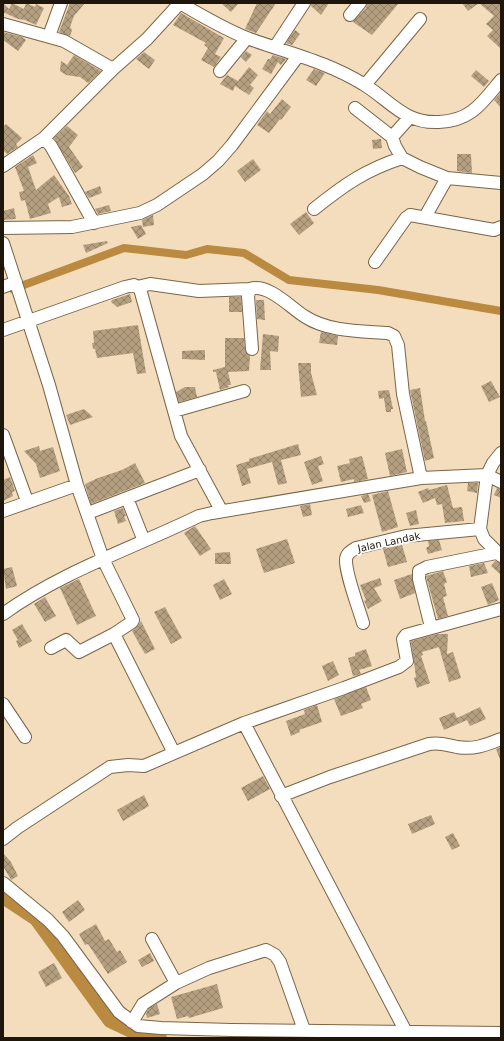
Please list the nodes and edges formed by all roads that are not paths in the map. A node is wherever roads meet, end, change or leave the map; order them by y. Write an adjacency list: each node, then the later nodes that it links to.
1 (61, 3): 8 (street)
2 (180, 3): 9 (street); 12 (street)
3 (304, 3): 10 (street)
4 (360, 3): 5 (street)
5 (350, 15)
6 (420, 19): 15 (street)
7 (3, 25): 8 (street)
8 (49, 36): 12 (street)
9 (247, 38): 10 (street); 13 (street)
10 (275, 47): 11 (street)
11 (298, 56): 15 (street); 26 (street)
12 (113, 68): 19 (street)
13 (220, 71)
14 (501, 80): 17 (street)
15 (365, 85): 17 (street)
16 (355, 108): 18 (street)
17 (409, 118): 18 (street)
18 (392, 137): 20 (street)
19 (44, 138): 21 (street); 26 (street)
20 (402, 158): 22 (street); 24 (street)
21 (3, 166)
22 (447, 178): 23 (street); 25 (street)
23 (501, 183)
24 (314, 209)
25 (425, 217): 27 (street); 30 (street)
26 (94, 223): 28 (street)
27 (501, 227)
28 (3, 228)
29 (3, 243): 32 (street)
30 (375, 262)
31 (3, 287): 32 (street)
32 (17, 287): 35 (street)
33 (137, 287): 34 (street); 35 (street); 39 (street)
34 (250, 289): 37 (street); 44 (street)
35 (26, 318): 36 (street); 46 (street)
36 (3, 330)
37 (252, 348)
38 (244, 391): 39 (street)
39 (174, 411): 42 (street)
40 (3, 435): 48 (street)
41 (501, 453): 43 (street)
42 (200, 470): 47 (street); 49 (street)
43 (487, 475): 44 (street); 45 (street); 52 (street)
44 (421, 478): 49 (street)
45 (501, 482)
46 (77, 485): 48 (street); 51 (street)
47 (127, 498): 51 (street); 53 (street)
48 (28, 501): 50 (street)
49 (221, 510): 53 (street)
50 (3, 511)
51 (88, 513): 55 (street)
52 (480, 529): 54 (street); 58 (street, Jalan Landak)
53 (144, 542): 55 (street)
54 (499, 555): 59 (street)
55 (104, 559): 57 (street); 60 (street)
56 (501, 609): 59 (street)
57 (3, 614)
58 (363, 623)
59 (431, 627): 63 (street)
60 (114, 634): 61 (street); 66 (street)
61 (51, 648)
62 (3, 704): 64 (street)
63 (244, 723): 66 (street); 67 (street)
64 (25, 737)
65 (501, 739): 67 (street)
66 (174, 753): 68 (street)
67 (282, 796): 74 (street)
68 (3, 839)
69 (3, 883): 72 (street)
70 (152, 939): 71 (street)
71 (176, 983): 72 (street); 73 (street)
72 (132, 1022): 73 (street)
73 (302, 1025): 74 (street)
74 (404, 1029): 75 (street)
75 (501, 1033)

